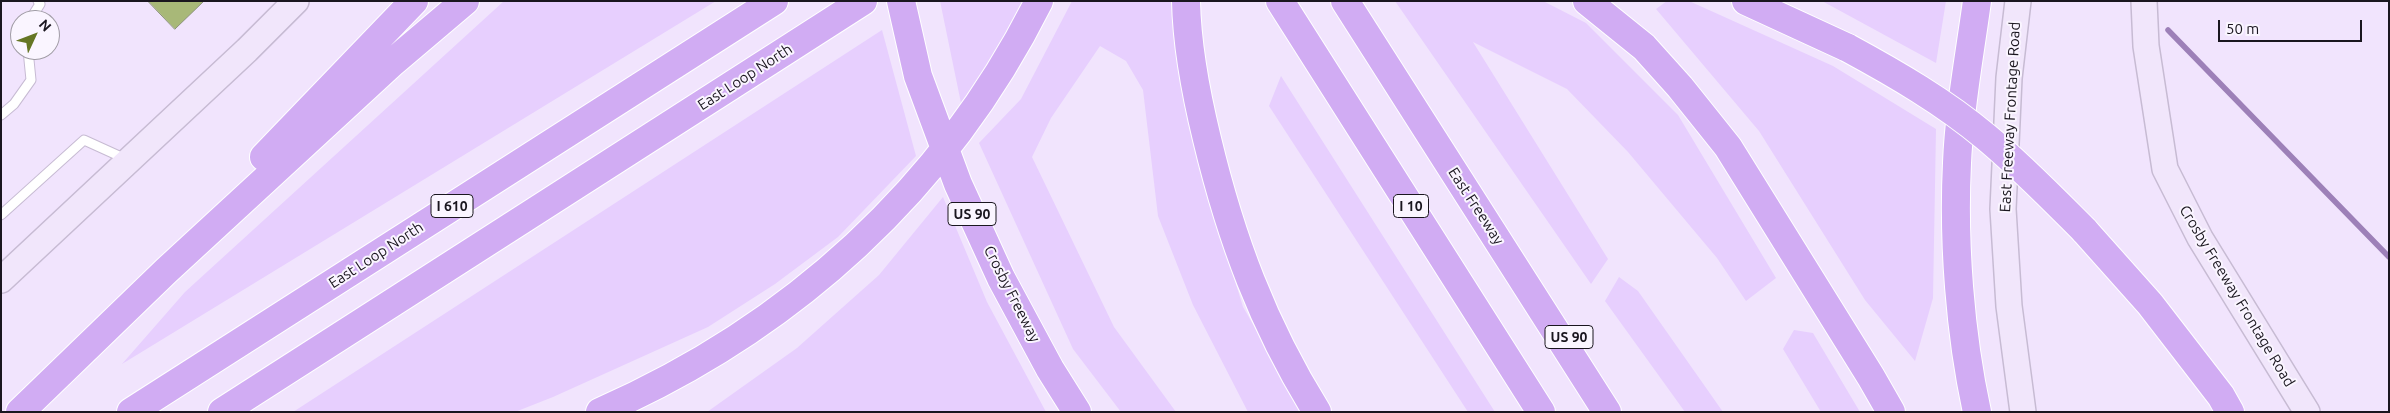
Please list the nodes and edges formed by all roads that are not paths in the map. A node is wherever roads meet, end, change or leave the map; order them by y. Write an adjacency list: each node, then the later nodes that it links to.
1 (296, 1): 18 (main road)
2 (414, 1): 21 (highway)
3 (465, 1): 21 (highway)
4 (774, 1): 24 (highway, East Loop North / I 610)
5 (863, 1): 25 (highway, East Loop North)
6 (900, 1): 27 (highway, Crosby Freeway / US 90)
7 (1039, 1): 26 (highway)
8 (1186, 1): 28 (highway)
9 (1280, 1): 29 (highway, I 10)
10 (1345, 1): 20 (highway, East Freeway)
11 (1587, 1): 32 (highway)
12 (1746, 1): 35 (highway, bridge)
13 (1977, 1): 33 (highway)
14 (2018, 1): 34 (main road, East Freeway Frontage Road)
15 (2144, 1): 36 (main road, Crosby Freeway Frontage Road)
16 (29, 60): 17 (lane)
17 (1, 115)
18 (129, 160): 19 (lane); 22 (main road)
19 (1, 214)
20 (1512, 262): 30 (highway, East Freeway); 31 (highway, US 90)
21 (166, 271): 23 (highway)
22 (1, 280)
23 (20, 412)
24 (131, 412)
25 (222, 412)
26 (600, 412)
27 (1077, 412)
28 (1317, 412)
29 (1541, 412)
30 (1607, 412)
31 (1626, 412)
32 (1890, 412)
33 (1977, 412)
34 (2023, 412)
35 (2230, 412)
36 (2307, 412)

